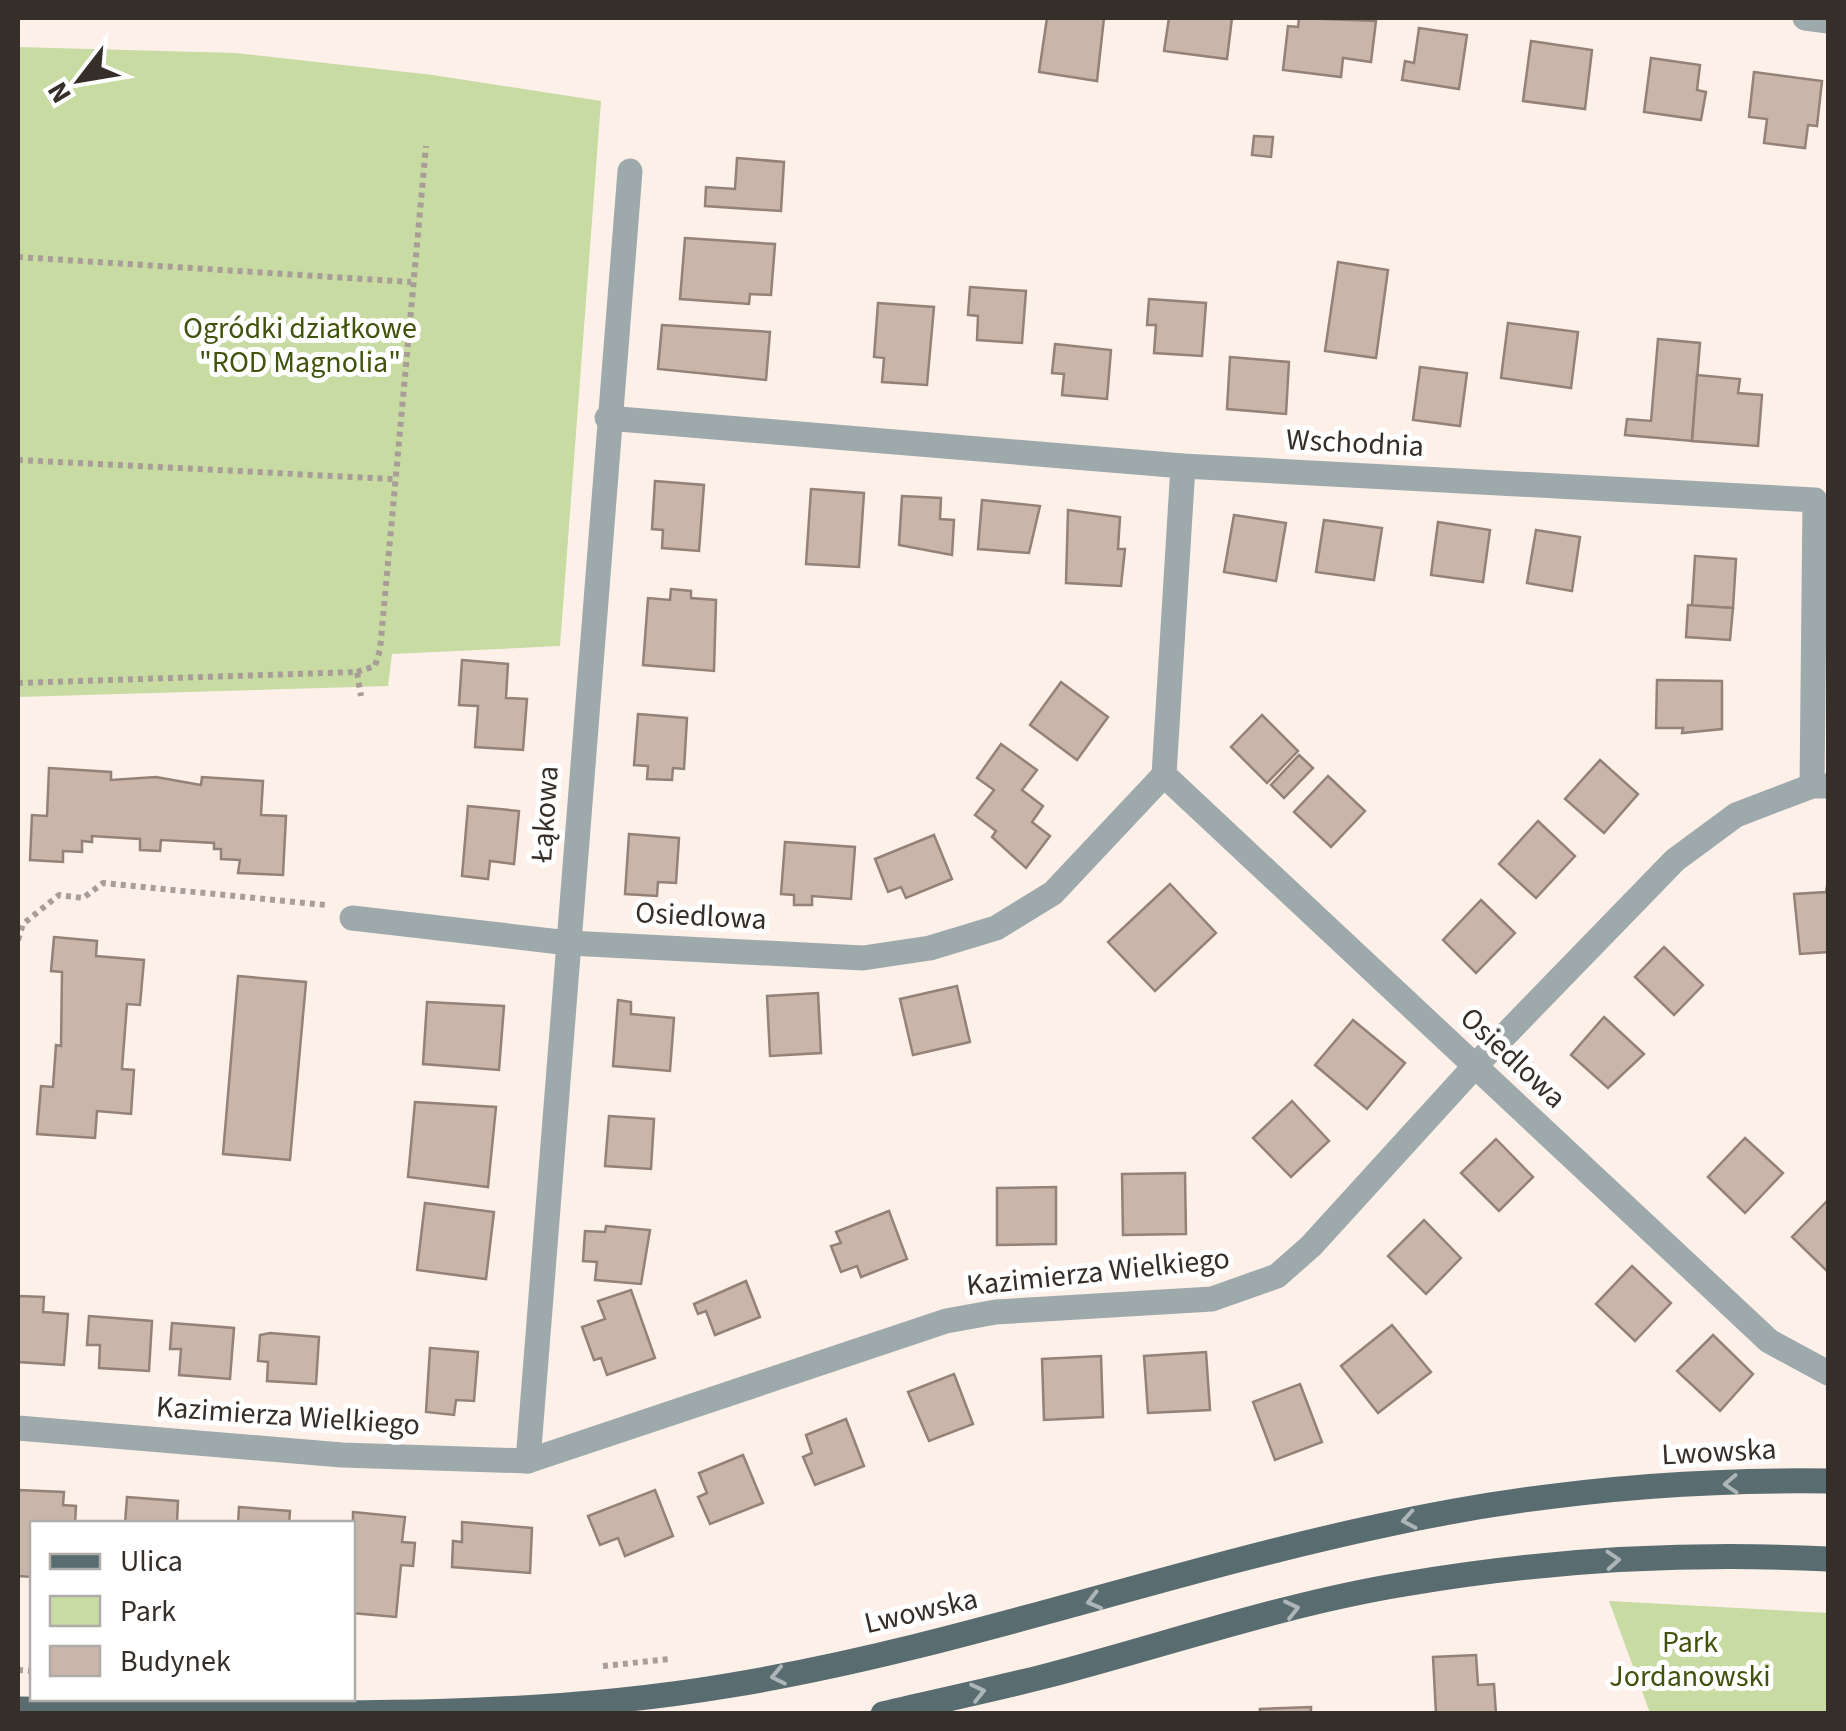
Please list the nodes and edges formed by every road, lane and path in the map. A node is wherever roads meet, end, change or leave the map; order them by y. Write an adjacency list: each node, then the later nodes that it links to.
1 (1810, 18): 2 (street)
2 (1828, 21)
3 (426, 146): 6 (path)
4 (630, 171): 7 (street, Łąkowa)
5 (18, 257): 6 (path)
6 (411, 282): 10 (path)
7 (607, 418): 9 (street, Wschodnia); 18 (street, Łąkowa)
8 (18, 460): 10 (path)
9 (1183, 466): 14 (street); 15 (street, Wschodnia)
10 (394, 479): 11 (path)
11 (358, 672): 12 (path); 13 (path)
12 (18, 683)
13 (361, 696)
14 (1164, 775): 18 (street, Osiedlowa); 19 (street, Osiedlowa)
15 (1820, 786): 19 (street, Kazimierza Wielkiego)
16 (342, 912): 17 (path); 18 (street, Osiedlowa)
17 (18, 940)
18 (568, 943): 22 (street, Łąkowa)
19 (1475, 1066): 20 (street, Osiedlowa); 22 (street, Kazimierza Wielkiego)
20 (1828, 1374)
21 (18, 1428): 22 (street, Kazimierza Wielkiego)
22 (528, 1461)
23 (1828, 1481): 25 (main road, Lwowska, one-way to 25)
24 (1828, 1558): 26 (main road, one-way to 24)
25 (18, 1709)
26 (883, 1714)

